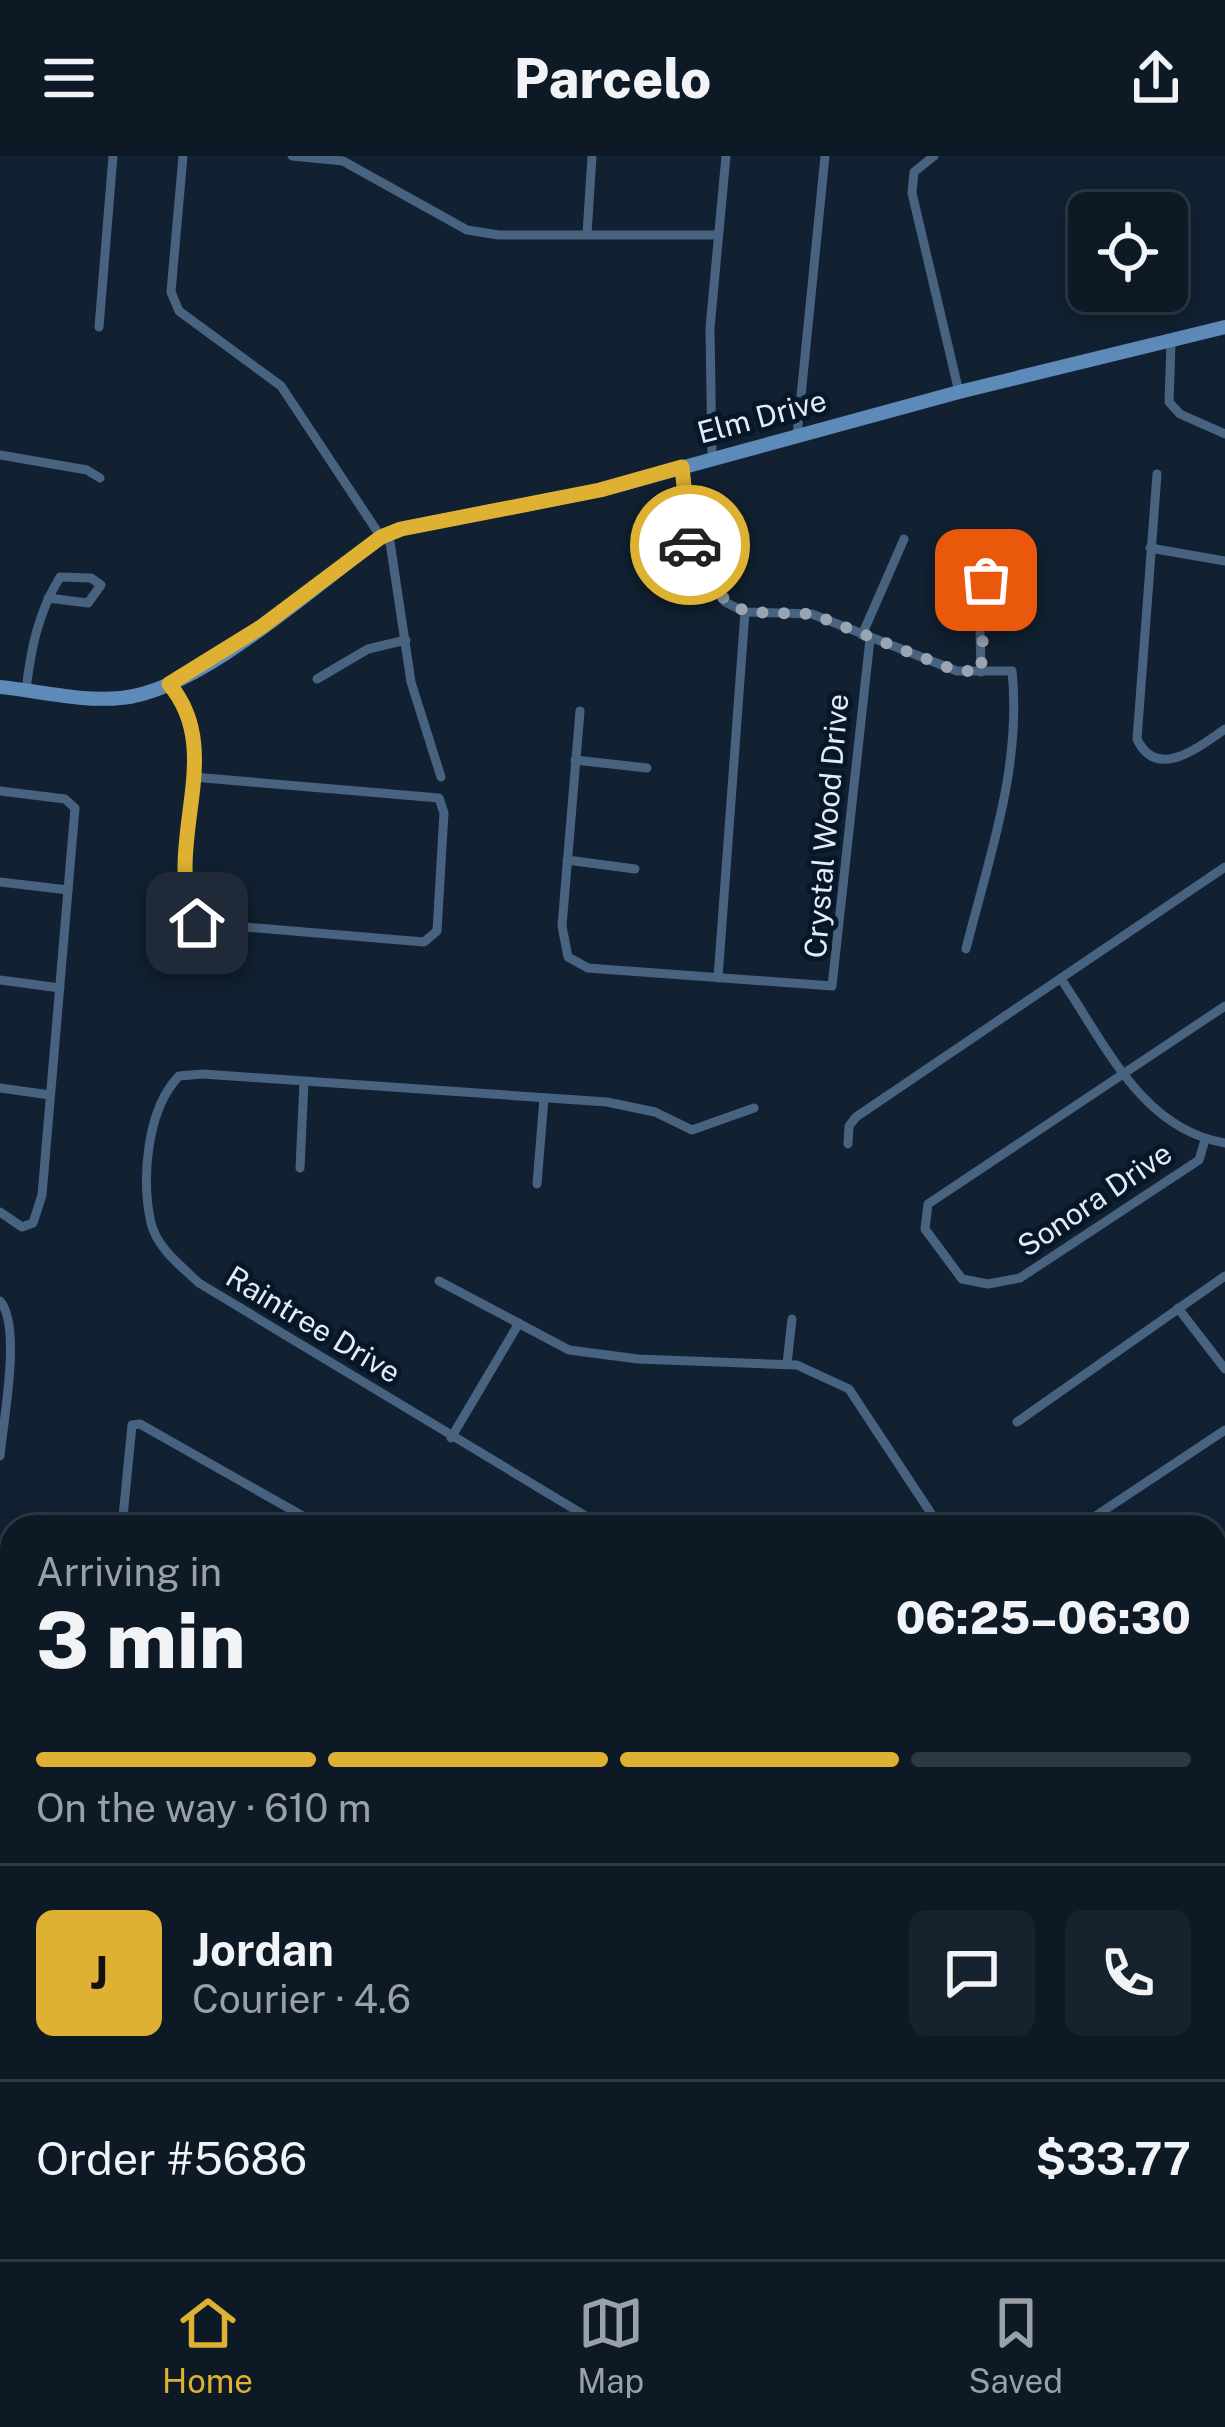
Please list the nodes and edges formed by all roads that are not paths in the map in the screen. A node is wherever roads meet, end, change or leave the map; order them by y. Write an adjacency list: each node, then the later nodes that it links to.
1 (113, 156): 11 (street)
2 (183, 156): 22 (street)
3 (292, 156): 8 (street)
4 (592, 156): 9 (street)
5 (726, 156): 10 (street)
6 (825, 156): 16 (street)
7 (934, 156): 14 (street)
8 (345, 158): 9 (street)
9 (587, 234): 10 (street)
10 (717, 235): 18 (street)
11 (99, 327)
12 (1225, 328): 13 (street, Elm Drive)
13 (1171, 343): 14 (street, Elm Drive); 15 (street)
14 (959, 392): 16 (street, Elm Drive)
15 (1225, 434)
16 (797, 436): 18 (street, Elm Drive)
17 (0, 454): 21 (street)
18 (712, 458): 19 (street, Elm Drive)
19 (682, 467): 22 (street, Elm Drive); 28 (street)
20 (1157, 474): 24 (street)
21 (100, 478)
22 (381, 537): 30 (street); 33 (street, Elm Drive)
23 (904, 539): 29 (street)
24 (1150, 548): 26 (street); 37 (street)
25 (1021, 550): 31 (street)
26 (1225, 561)
27 (48, 598): 27 (street); 35 (street)
28 (746, 612): 29 (street); 49 (street)
29 (866, 637): 31 (street); 49 (street, Crystal Wood Drive)
30 (406, 640): 32 (street); 40 (street)
31 (981, 671): 48 (street)
32 (317, 679)
33 (169, 684): 35 (street, Elm Drive); 41 (street)
34 (0, 687): 35 (street, Elm Drive)
35 (26, 690)
36 (580, 711): 38 (street)
37 (1225, 729)
38 (575, 760): 39 (street); 43 (street)
39 (647, 768)
40 (442, 777)
41 (194, 778): 41 (street)
42 (0, 791): 47 (street)
43 (567, 860): 45 (street); 49 (street, Crystal Wood Drive)
44 (1225, 867): 50 (street)
45 (634, 869)
46 (0, 883): 47 (street)
47 (68, 890): 52 (street)
48 (966, 949)
49 (718, 978)
50 (1060, 979): 54 (street); 62 (street)
51 (0, 980): 52 (street)
52 (60, 988): 57 (street)
53 (1225, 1006): 54 (street)
54 (1124, 1071): 60 (street); 60 (street, Sonora Drive)
55 (304, 1082): 58 (street); 63 (street); 77 (street, Raintree Drive)
56 (0, 1088): 57 (street)
57 (50, 1095): 65 (street)
58 (544, 1098): 59 (street); 64 (street)
59 (754, 1108)
60 (1205, 1140): 61 (street)
61 (1225, 1143)
62 (848, 1144)
63 (299, 1168)
64 (537, 1184)
65 (0, 1212)
66 (1225, 1276): 69 (street)
67 (439, 1281): 71 (street)
68 (0, 1301): 74 (street)
69 (1178, 1308): 73 (street); 75 (street)
70 (792, 1319): 72 (street)
71 (519, 1324): 72 (street); 77 (street)
72 (787, 1364): 82 (street)
73 (1225, 1369)
74 (3, 1396): 78 (street)
75 (1017, 1422)
76 (1225, 1430): 83 (street)
77 (451, 1438): 81 (street, Raintree Drive)
78 (0, 1456)
79 (123, 1515): 80 (street)
80 (301, 1515)
81 (583, 1515)
82 (932, 1515)
83 (1097, 1515)

